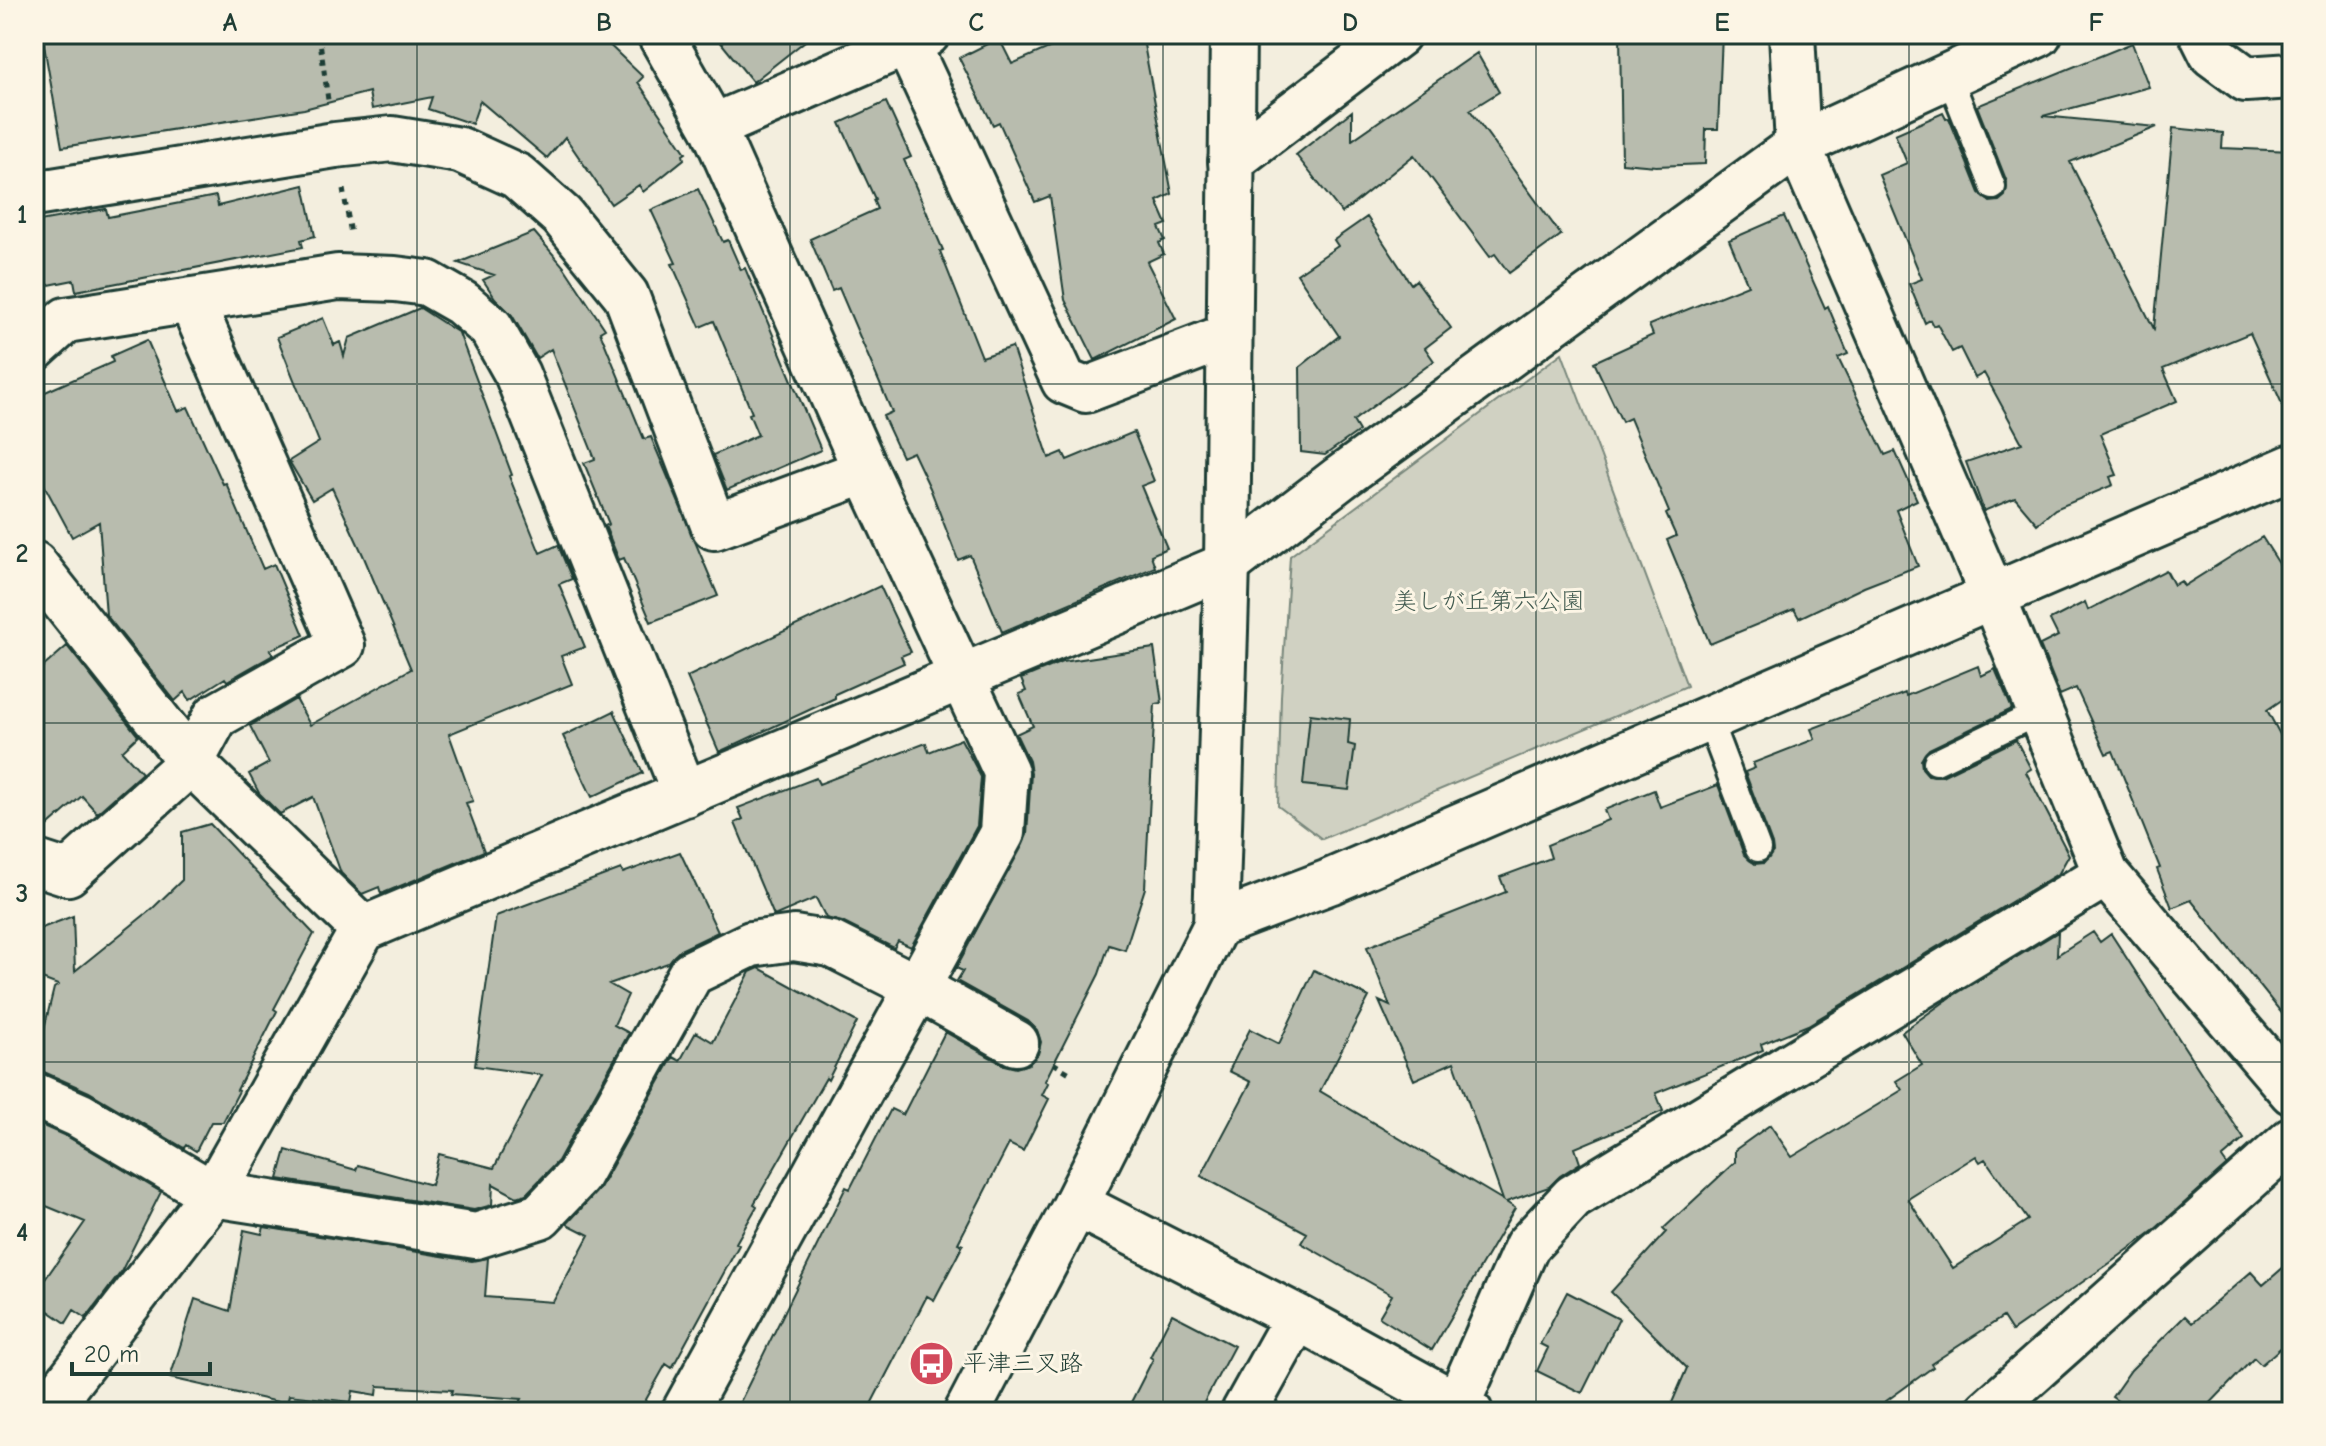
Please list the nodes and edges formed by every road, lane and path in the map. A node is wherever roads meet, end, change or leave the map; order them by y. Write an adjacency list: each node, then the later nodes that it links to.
1 (660, 34): 10 (street)
2 (1233, 34): 12 (street)
3 (1398, 34): 12 (street)
4 (1792, 34): 11 (street)
5 (2039, 34): 8 (street)
6 (2202, 34): 9 (street)
7 (912, 37): 10 (street); 16 (street)
8 (1949, 76): 11 (street); 13 (lane)
9 (2292, 76)
10 (713, 127): 18 (street)
11 (1798, 145): 21 (street); 22 (street)
12 (1231, 161): 16 (street)
13 (1993, 187)
14 (34, 194): 18 (street)
15 (191, 300): 17 (street); 26 (street); 28 (street)
16 (1228, 336): 21 (street)
17 (34, 349)
18 (866, 471): 23 (street)
19 (2289, 473): 22 (street)
20 (34, 564): 26 (street)
21 (1227, 565): 23 (street); 32 (street)
22 (1992, 594): 24 (street); 25 (street)
23 (964, 677): 28 (street); 34 (street)
24 (2040, 712): 27 (lane); 31 (street)
25 (1708, 717): 29 (lane); 32 (street)
26 (191, 762): 30 (street); 33 (street)
27 (1936, 762)
28 (685, 794): 33 (street)
29 (1758, 849)
30 (34, 862)
31 (2106, 874): 36 (street); 43 (street)
32 (1216, 925): 40 (street)
33 (363, 929): 39 (street)
34 (918, 988): 35 (street); 39 (street); 44 (street)
35 (1016, 1043)
36 (2292, 1092)
37 (34, 1095): 39 (street)
38 (2292, 1140): 47 (street)
39 (213, 1194): 42 (street)
40 (1076, 1204): 41 (street); 45 (street)
41 (1297, 1317): 43 (street); 46 (street)
42 (49, 1397)
43 (1460, 1410)
44 (684, 1412)
45 (967, 1412)
46 (1244, 1412)
47 (1987, 1412)

